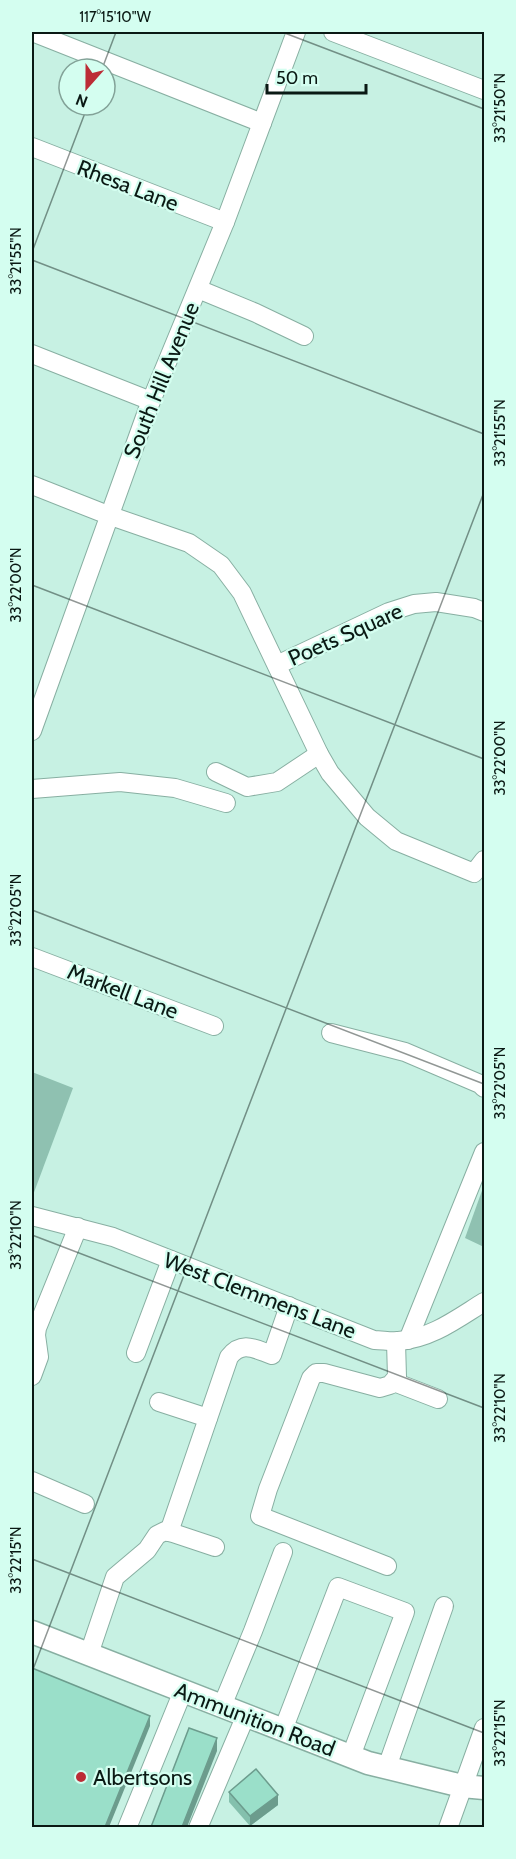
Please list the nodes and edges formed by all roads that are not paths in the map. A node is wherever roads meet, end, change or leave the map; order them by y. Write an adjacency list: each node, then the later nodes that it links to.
1 (32, 32): 5 (street)
2 (296, 32): 5 (street, South Hill Avenue)
3 (333, 32): 4 (street)
4 (484, 90)
5 (262, 123): 7 (street, South Hill Avenue)
6 (32, 147): 7 (street, Rhesa Lane)
7 (225, 222): 8 (street, South Hill Avenue)
8 (198, 289): 9 (street); 11 (street, South Hill Avenue)
9 (304, 336)
10 (32, 354): 11 (street)
11 (151, 401): 13 (street, South Hill Avenue)
12 (32, 485): 13 (street, Poets Square)
13 (108, 515): 15 (street, Poets Square); 16 (street, South Hill Avenue)
14 (484, 612): 15 (street, Poets Square)
15 (277, 665): 17 (street, Poets Square)
16 (32, 731)
17 (319, 754): 18 (street); 21 (street, Poets Square)
18 (216, 772)
19 (32, 789): 20 (street)
20 (226, 803)
21 (484, 860)
22 (32, 957): 23 (street, Markell Lane)
23 (214, 1026)
24 (331, 1033): 25 (street)
25 (484, 1088)
26 (484, 1152): 32 (street)
27 (32, 1215): 28 (street, West Clemmens Lane)
28 (78, 1227): 29 (street, West Clemmens Lane); 34 (street)
29 (171, 1260): 31 (street, West Clemmens Lane); 33 (street)
30 (484, 1302): 32 (street, West Clemmens Lane)
31 (289, 1306): 32 (street, West Clemmens Lane); 38 (street)
32 (402, 1341): 35 (street)
33 (136, 1353)
34 (32, 1376)
35 (394, 1382): 36 (street); 44 (street)
36 (438, 1399)
37 (159, 1402): 38 (street)
38 (208, 1418): 41 (street)
39 (32, 1480): 40 (street)
40 (86, 1504)
41 (169, 1532): 42 (street); 47 (street)
42 (214, 1547)
43 (283, 1552): 49 (street)
44 (387, 1566)
45 (444, 1606): 54 (street)
46 (32, 1632): 47 (main road, Ammunition Road)
47 (89, 1654): 48 (main road, Ammunition Road)
48 (183, 1691): 49 (main road, Ammunition Road); 56 (street)
49 (222, 1706): 50 (main road, Ammunition Road)
50 (246, 1715): 52 (main road, Ammunition Road); 57 (street)
51 (484, 1728): 55 (street)
52 (284, 1730): 53 (main road, Ammunition Road); 53 (street)
53 (351, 1756): 54 (main road, Ammunition Road)
54 (387, 1767): 55 (main road, Ammunition Road)
55 (473, 1787): 58 (street)
56 (127, 1827)
57 (198, 1827)
58 (448, 1827)

